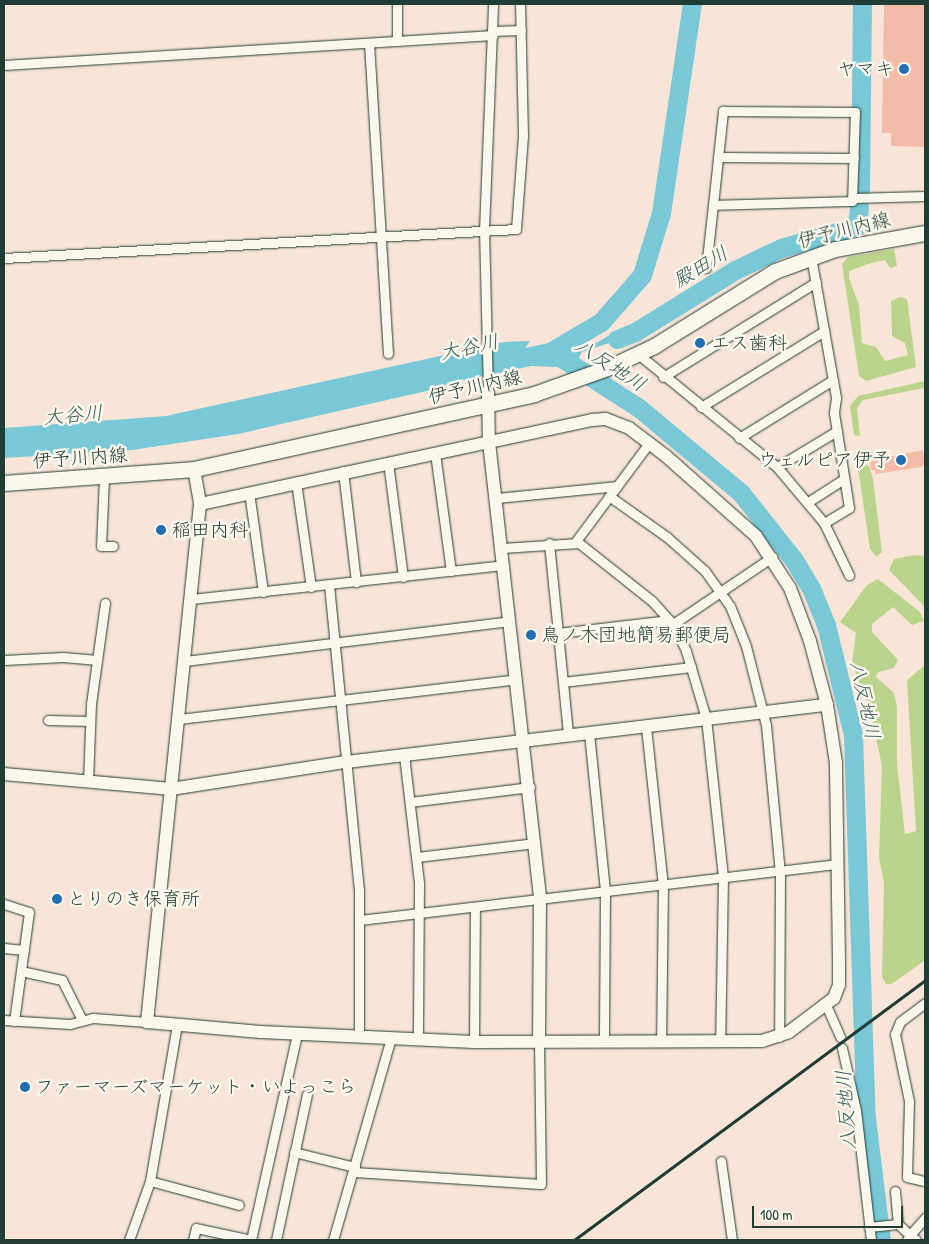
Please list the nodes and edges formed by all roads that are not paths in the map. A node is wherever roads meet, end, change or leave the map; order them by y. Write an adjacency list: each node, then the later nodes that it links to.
1 (396, 4): 6 (street)
2 (493, 4): 5 (street)
3 (520, 4): 4 (street)
4 (522, 30): 5 (street); 14 (street)
5 (493, 33): 6 (street); 14 (street)
6 (397, 41): 7 (street)
7 (369, 43): 8 (street); 16 (street)
8 (4, 65)
9 (718, 157): 10 (street); 10 (street); 13 (street)
10 (854, 158): 12 (street)
11 (925, 196): 12 (street)
12 (853, 198): 13 (street)
13 (713, 205): 19 (street)
14 (484, 230): 16 (street); 26 (street)
15 (925, 232): 17 (main road, 伊予川内線)
16 (380, 236): 18 (street); 22 (street)
17 (811, 257): 20 (street); 23 (main road, 伊予川内線)
18 (4, 258)
19 (706, 268)
20 (816, 282): 21 (street); 24 (street)
21 (824, 331): 25 (street); 27 (street)
22 (388, 353)
23 (638, 354): 24 (street); 26 (main road, 伊予川内線)
24 (663, 376): 27 (street)
25 (833, 380): 28 (street); 29 (street)
26 (488, 399): 30 (street); 35 (main road, 伊予川内線)
27 (701, 407): 29 (street)
28 (837, 431): 34 (street); 38 (street)
29 (739, 438): 34 (street)
30 (489, 442): 31 (street); 32 (street); 44 (street)
31 (649, 443): 41 (street); 52 (street)
32 (435, 452): 33 (street); 54 (street)
33 (388, 462): 36 (street); 56 (street)
34 (777, 467): 45 (street)
35 (194, 468): 37 (main road, 伊予川内線); 46 (street)
36 (343, 471): 39 (street); 57 (street)
37 (104, 478): 40 (main road, 伊予川内線); 50 (street)
38 (844, 479): 45 (street); 47 (street)
39 (296, 482): 42 (street); 59 (street)
40 (4, 483)
41 (617, 486): 43 (street); 44 (street)
42 (249, 492): 46 (street); 61 (street)
43 (610, 496): 48 (street); 60 (street)
44 (497, 498): 51 (street)
45 (808, 502): 47 (street)
46 (200, 504): 62 (street)
47 (824, 523): 55 (street)
48 (576, 541): 49 (street); 65 (street)
49 (548, 543): 51 (street); 66 (street)
50 (113, 546)
51 (502, 548): 53 (street)
52 (772, 557): 60 (street); 75 (street)
53 (503, 565): 54 (street); 64 (street)
54 (451, 571): 56 (street)
55 (849, 575)
56 (403, 577): 57 (street)
57 (356, 582): 58 (street)
58 (329, 585): 59 (street); 67 (street)
59 (311, 587): 61 (street)
60 (720, 591): 65 (street); 76 (street)
61 (263, 592): 62 (street)
62 (191, 599): 70 (street)
63 (105, 603): 69 (street)
64 (510, 621): 67 (street); 72 (street)
65 (671, 622): 66 (street); 71 (street)
66 (558, 633): 73 (street)
67 (335, 644): 70 (street); 74 (street)
68 (4, 660): 69 (street)
69 (97, 660): 80 (street)
70 (185, 661): 78 (street)
71 (691, 667): 73 (street); 77 (street)
72 (517, 680): 74 (street); 84 (street)
73 (563, 682): 83 (street)
74 (340, 700): 78 (street); 86 (street)
75 (827, 704): 76 (street); 94 (street)
76 (764, 713): 77 (street); 95 (street)
77 (706, 718): 81 (street); 96 (street)
78 (179, 719): 90 (street)
79 (48, 720): 80 (street)
80 (90, 722): 88 (street)
81 (646, 727): 82 (street); 97 (street)
82 (589, 733): 83 (street); 98 (street)
83 (568, 735): 84 (street)
84 (524, 740): 85 (street); 89 (street)
85 (404, 754): 86 (street); 91 (street)
86 (346, 762): 90 (street); 103 (street)
87 (4, 774): 88 (street)
88 (88, 782): 90 (street)
89 (530, 787): 91 (street); 92 (street)
90 (170, 789): 112 (street)
91 (410, 802): 93 (street)
92 (535, 843): 93 (street); 99 (street)
93 (417, 857): 102 (street)
94 (838, 864): 95 (street); 108 (street)
95 (780, 872): 96 (street); 116 (street)
96 (723, 878): 97 (street); 123 (street)
97 (664, 885): 98 (street); 122 (street)
98 (605, 891): 99 (street); 121 (street)
99 (540, 900): 101 (street); 124 (street)
100 (4, 904): 105 (street)
101 (475, 908): 102 (street); 120 (street)
102 (419, 914): 103 (street); 119 (street)
103 (360, 920): 115 (street)
104 (4, 948): 105 (street)
105 (24, 950): 106 (street)
106 (21, 971): 110 (street); 111 (street)
107 (925, 1003): 131 (street)
108 (826, 1005): 116 (street); 117 (street)
109 (4, 1020): 111 (street)
110 (82, 1020): 111 (street); 112 (street)
111 (14, 1021)
112 (147, 1022): 113 (street)
113 (177, 1026): 114 (street); 130 (street)
114 (297, 1034): 115 (street); 140 (street)
115 (358, 1037): 118 (street)
116 (779, 1037): 123 (street)
117 (840, 1037)
118 (391, 1038): 119 (street); 129 (street)
119 (418, 1039): 120 (street)
120 (474, 1042): 124 (street)
121 (604, 1042): 122 (street); 124 (street)
122 (662, 1042): 123 (street)
123 (720, 1042)
124 (539, 1043): 129 (street)
125 (842, 1048): 136 (street)
126 (307, 1094): 127 (street)
127 (294, 1152): 129 (street); 141 (street)
128 (721, 1161): 143 (street)
129 (355, 1170): 142 (street)
130 (150, 1181): 133 (street); 138 (street)
131 (925, 1181)
132 (895, 1191): 135 (street)
133 (238, 1205)
134 (925, 1218): 137 (street)
135 (898, 1224): 136 (street); 137 (street)
136 (871, 1226): 144 (street)
137 (911, 1238)
138 (129, 1240)
139 (193, 1240): 140 (street)
140 (252, 1240)
141 (276, 1240)
142 (333, 1240)
143 (732, 1240)
144 (871, 1240)

